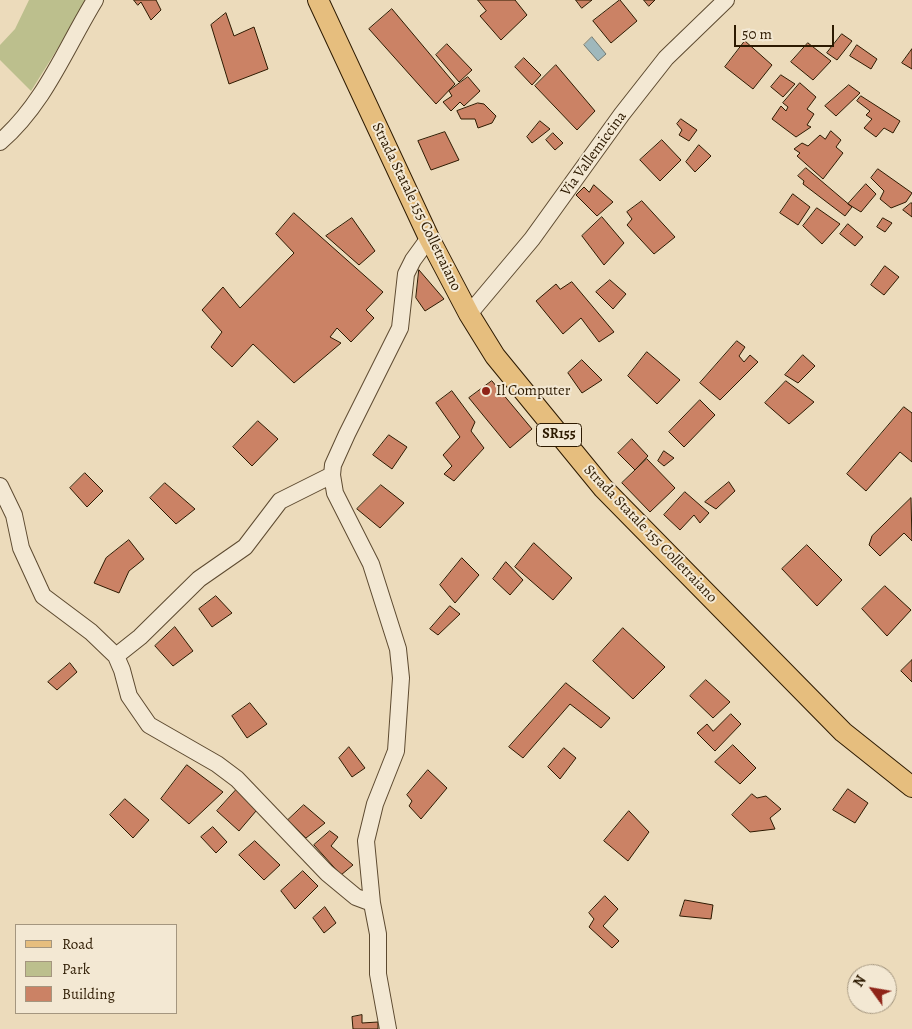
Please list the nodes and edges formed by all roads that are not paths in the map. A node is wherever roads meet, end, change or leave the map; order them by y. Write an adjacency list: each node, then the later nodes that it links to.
1 (95, 0): 4 (street)
2 (318, 0): 5 (main road, Strada Statale 155 Colletraiano / SR155)
3 (726, 0): 6 (street, Via Vallemiccina)
4 (0, 142)
5 (429, 238): 6 (main road, Strada Statale 155 Colletraiano / SR155); 7 (street)
6 (469, 314): 10 (main road, Strada Statale 155 Colletraiano / SR155)
7 (332, 475): 9 (street); 11 (street)
8 (0, 486): 9 (street)
9 (116, 656): 11 (street)
10 (912, 787)
11 (372, 903): 12 (street)
12 (388, 1029)

